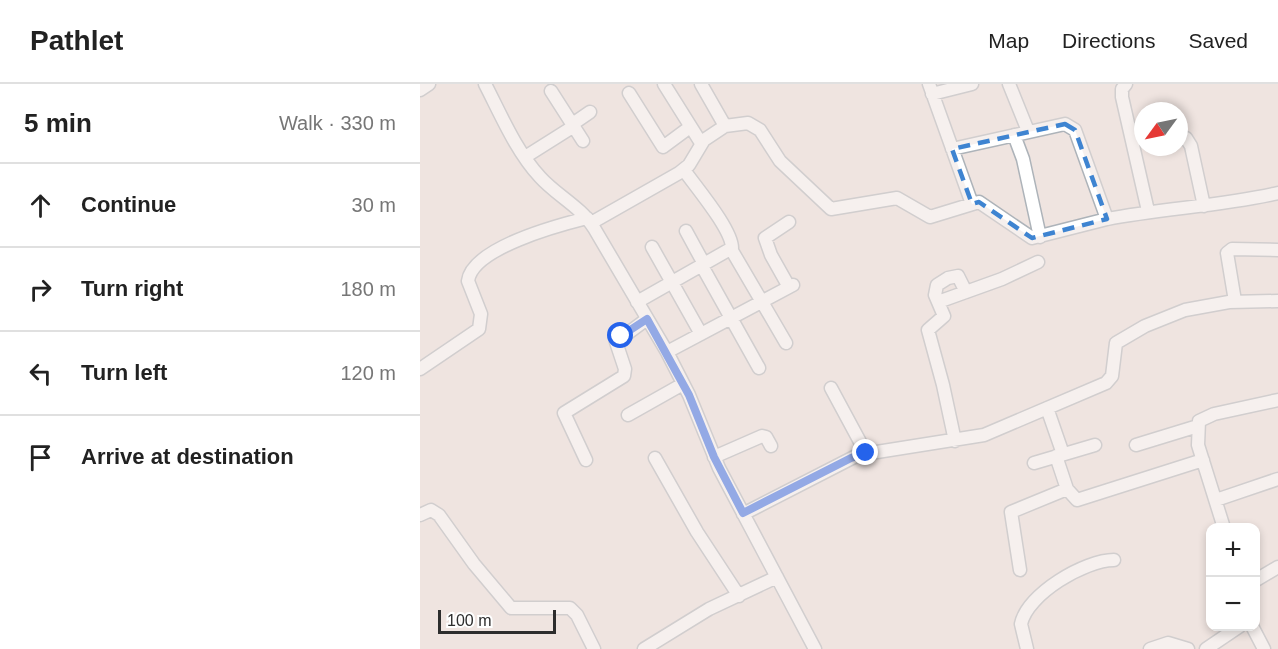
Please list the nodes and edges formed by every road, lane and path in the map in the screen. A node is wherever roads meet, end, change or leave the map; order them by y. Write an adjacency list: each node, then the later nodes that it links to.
1 (429, 84): 9 (street)
2 (485, 84): 24 (street)
3 (664, 84): 15 (street)
4 (702, 84): 14 (street)
5 (972, 84): 8 (street)
6 (1010, 84): 17 (street)
7 (1126, 84): 16 (street)
8 (931, 89): 22 (street)
9 (420, 90)
10 (551, 91): 13 (street)
11 (629, 93): 15 (street)
12 (591, 112): 13 (street)
13 (573, 126): 19 (street); 24 (street)
14 (725, 126): 21 (street); 27 (street)
15 (690, 127): 21 (street)
16 (1134, 130)
17 (1028, 131): 18 (street); 30 (street)
18 (1014, 135): 22 (street); 34 (street)
19 (583, 141)
20 (1188, 141): 28 (street)
21 (700, 143): 25 (street)
22 (952, 149): 27 (street)
23 (1140, 156): 29 (street)
24 (525, 157): 31 (street)
25 (684, 170): 31 (street); 36 (street)
26 (1278, 193): 28 (street)
27 (972, 204): 34 (street)
28 (1204, 206): 29 (street)
29 (1148, 211): 30 (street)
30 (1107, 219): 34 (street)
31 (589, 220): 44 (street); 53 (street)
32 (789, 222): 45 (street)
33 (686, 231): 39 (street)
34 (1040, 237)
35 (652, 247): 40 (street)
36 (731, 249): 39 (street); 45 (street)
37 (1278, 250): 42 (street)
38 (1038, 262): 41 (street)
39 (703, 265): 40 (street); 47 (street)
40 (672, 282): 44 (street); 49 (street)
41 (966, 292): 46 (street); 46 (street)
42 (1235, 301): 43 (street); 57 (street)
43 (1278, 301)
44 (637, 302): 48 (street)
45 (761, 302): 47 (street); 50 (street)
46 (938, 302): 60 (street)
47 (730, 318): 49 (street); 52 (street)
48 (647, 319): 51 (street); 68 (street)
49 (701, 334): 51 (street)
50 (786, 343)
51 (667, 352): 54 (street)
52 (759, 368)
53 (420, 369)
54 (683, 384): 58 (street); 66 (street)
55 (831, 388): 64 (street)
56 (1278, 400): 59 (street)
57 (1047, 408): 60 (street); 65 (street)
58 (628, 415)
59 (1198, 426): 62 (street); 69 (street)
60 (955, 441): 64 (street)
61 (1095, 445): 65 (street)
62 (1136, 445)
63 (771, 446): 66 (street)
64 (866, 453): 74 (street)
65 (1060, 455): 70 (street); 72 (street)
66 (714, 457): 74 (street)
67 (655, 458): 82 (street)
68 (586, 460)
69 (1203, 460): 72 (street); 73 (street)
70 (1034, 463)
71 (1278, 479): 73 (street)
72 (1067, 489): 79 (street)
73 (1216, 500): 76 (street)
74 (743, 513): 80 (street)
75 (420, 515): 85 (street)
76 (1223, 523)
77 (1114, 560): 88 (street)
78 (1278, 567): 81 (street)
79 (1020, 570)
80 (777, 577): 82 (street); 87 (street)
81 (1260, 578)
82 (739, 596): 86 (street)
83 (1234, 631): 91 (street)
84 (1254, 631): 92 (street)
85 (594, 649)
86 (644, 649)
87 (815, 649)
88 (1027, 649)
89 (1150, 649): 90 (street)
90 (1188, 649)
91 (1206, 649)
92 (1264, 649)

